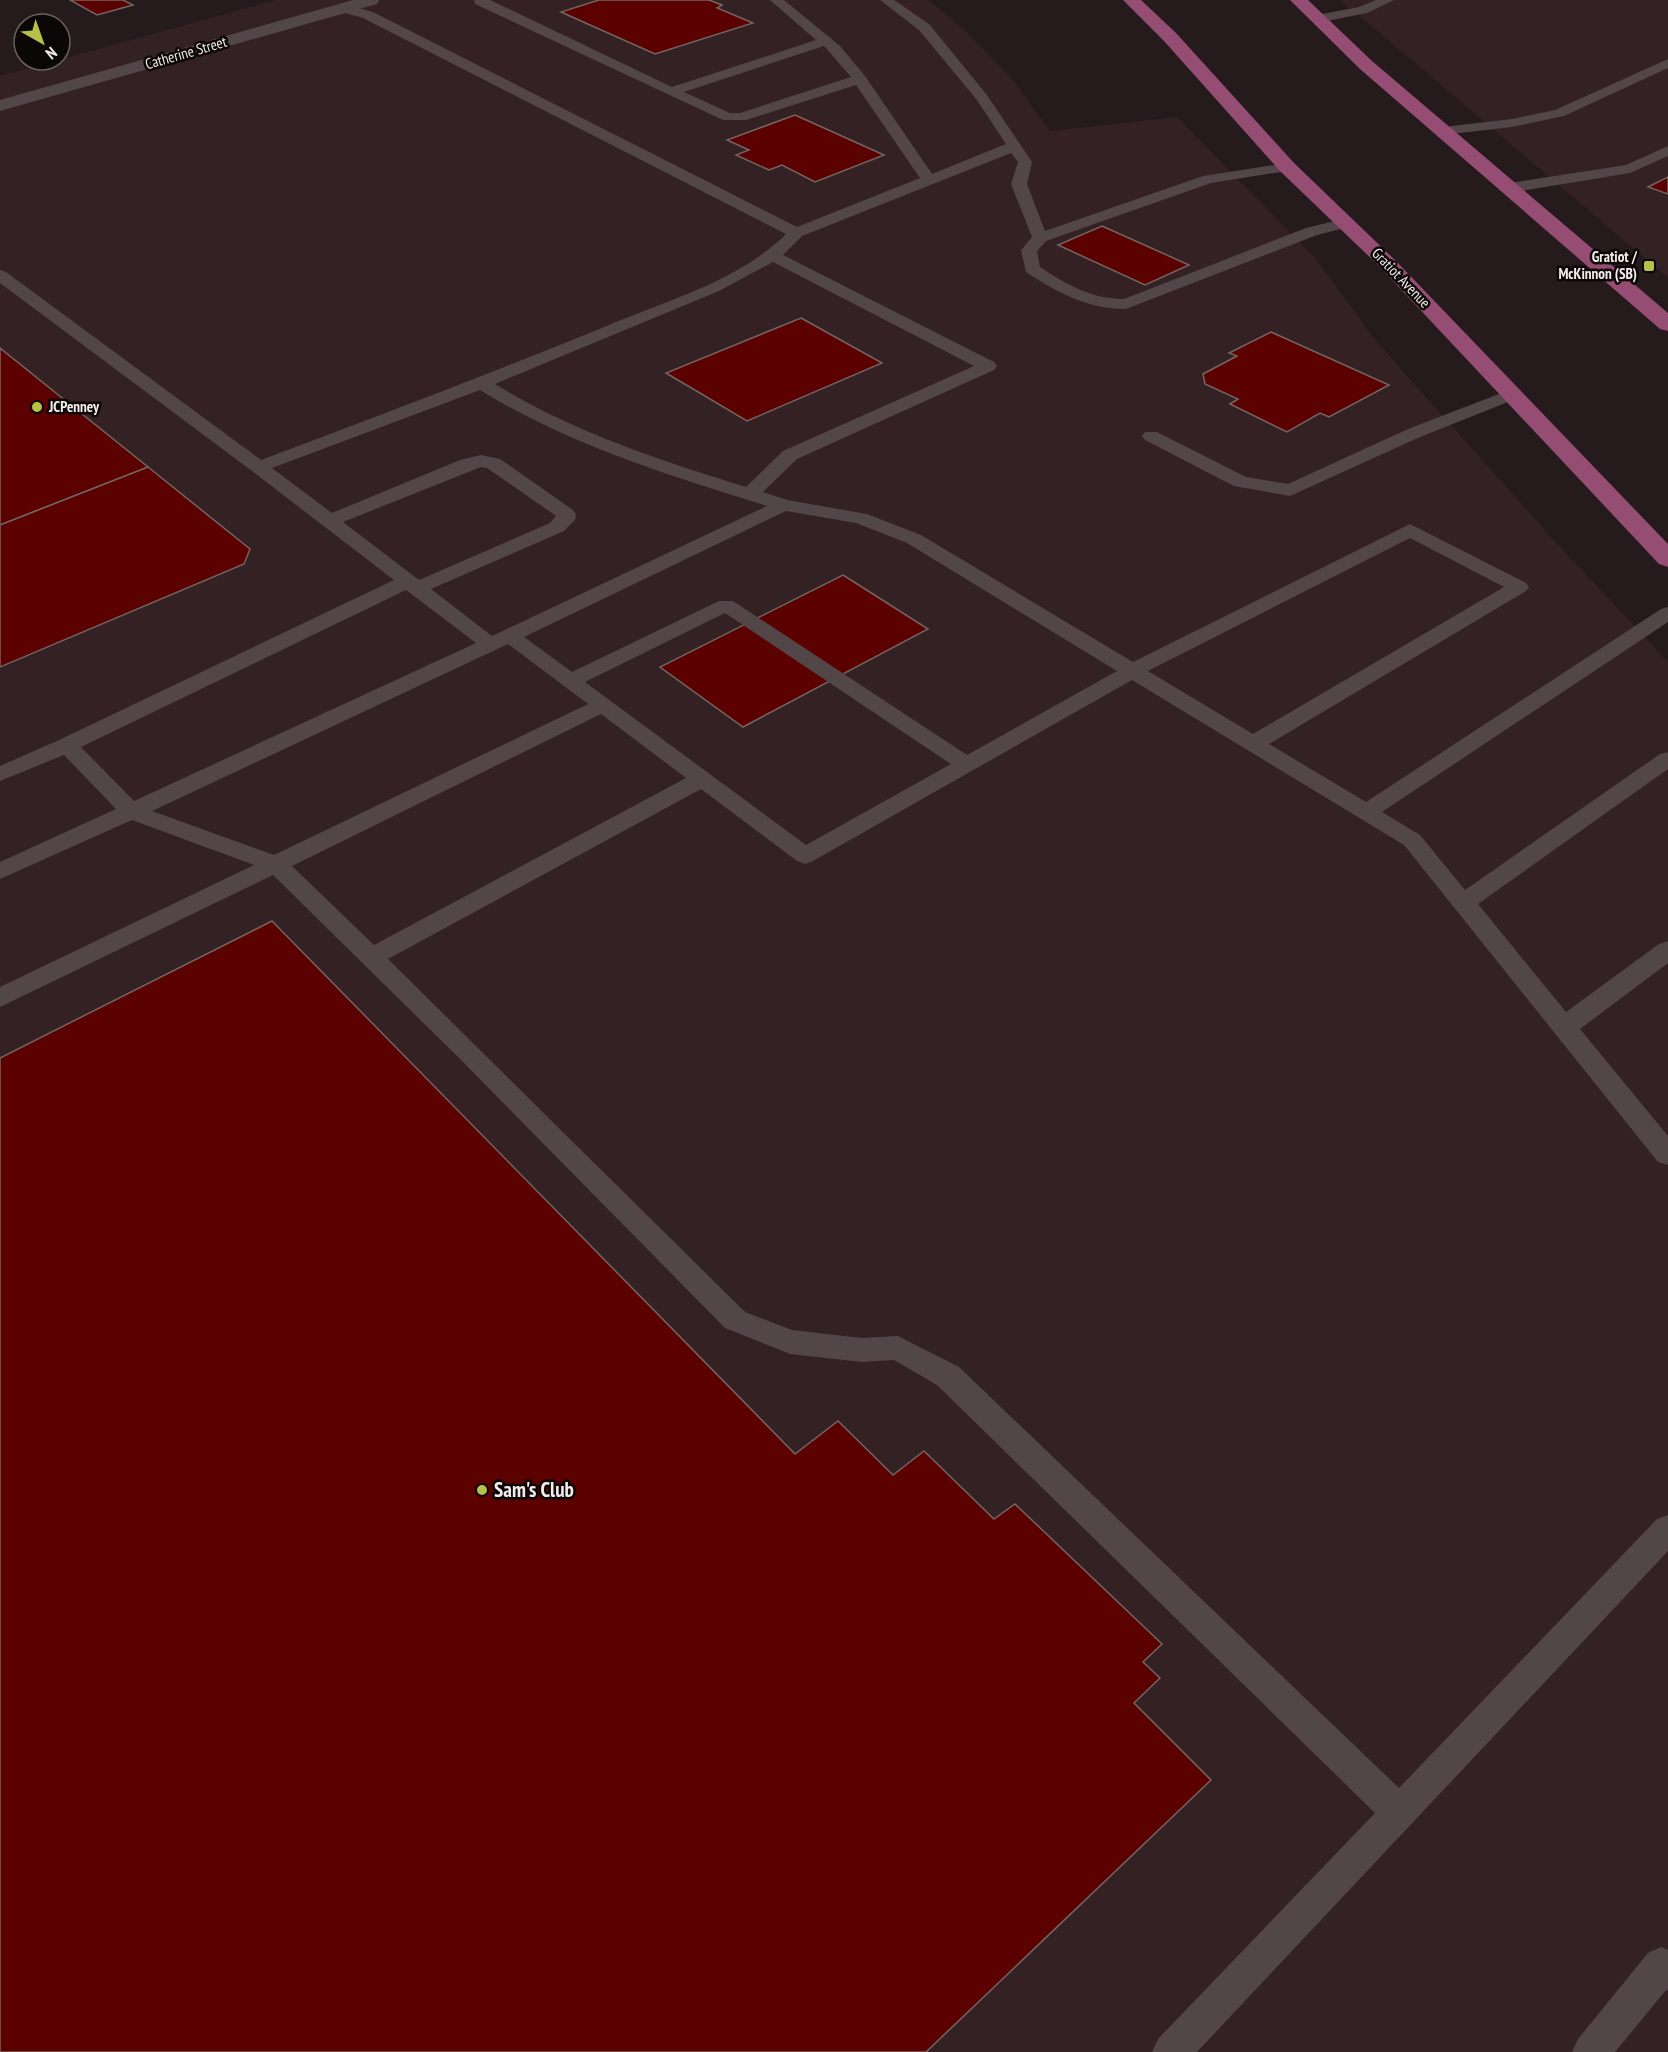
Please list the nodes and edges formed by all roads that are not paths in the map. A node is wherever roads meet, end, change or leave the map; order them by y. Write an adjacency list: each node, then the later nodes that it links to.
1 (371, 0): 8 (street, Catherine Street)
2 (484, 0): 13 (lane)
3 (776, 0): 10 (lane)
4 (886, 0): 16 (lane)
5 (1131, 0): 18 (main road, Gratiot Avenue)
6 (1298, 0): 9 (main road)
7 (1388, 0): 9 (lane)
8 (343, 8): 14 (street, Catherine Street); 22 (lane)
9 (1317, 19): 15 (main road)
10 (826, 41): 12 (lane); 13 (lane)
11 (1668, 63): 15 (lane)
12 (860, 79): 13 (lane); 19 (lane)
13 (671, 92)
14 (0, 106)
15 (1443, 131): 20 (main road)
16 (1015, 146): 19 (lane); 23 (lane)
17 (1668, 150): 20 (lane)
18 (1287, 167): 21 (main road, Gratiot Avenue); 23 (lane)
19 (929, 180): 22 (lane)
20 (1509, 188): 26 (main road)
21 (1347, 223): 23 (lane); 28 (main road, Gratiot Avenue)
22 (796, 233): 24 (lane)
23 (1040, 238)
24 (773, 256): 27 (lane); 31 (lane)
25 (0, 275): 30 (lane)
26 (1668, 324)
27 (482, 383): 30 (lane); 31 (lane)
28 (1512, 394): 29 (lane); 34 (main road, Gratiot Avenue)
29 (1151, 436)
30 (259, 466): 33 (lane)
31 (750, 494): 32 (lane)
32 (784, 505): 37 (lane); 38 (lane)
33 (330, 521): 35 (lane); 35 (lane)
34 (1668, 559)
35 (413, 585): 37 (lane); 42 (lane)
36 (1668, 613): 48 (lane)
37 (500, 640): 39 (lane); 47 (lane)
38 (1134, 670): 41 (lane); 41 (lane); 44 (lane)
39 (570, 681): 40 (lane); 44 (lane)
40 (603, 705): 46 (lane); 49 (lane)
41 (1252, 744): 48 (lane)
42 (67, 745): 45 (lane); 47 (lane)
43 (1668, 759): 51 (lane)
44 (967, 765): 46 (lane)
45 (0, 774)
46 (702, 779): 53 (lane)
47 (131, 811): 49 (lane); 50 (lane)
48 (1365, 812): 51 (lane)
49 (277, 865): 53 (lane); 54 (lane)
50 (0, 871)
51 (1463, 903): 55 (lane)
52 (1668, 950): 55 (lane)
53 (371, 957): 58 (lane)
54 (0, 998)
55 (1564, 1026): 56 (lane)
56 (1668, 1155)
57 (1668, 1529): 58 (lane)
58 (1400, 1813): 60 (lane)
59 (1666, 1965): 61 (lane)
60 (1171, 2052)
61 (1591, 2052)

